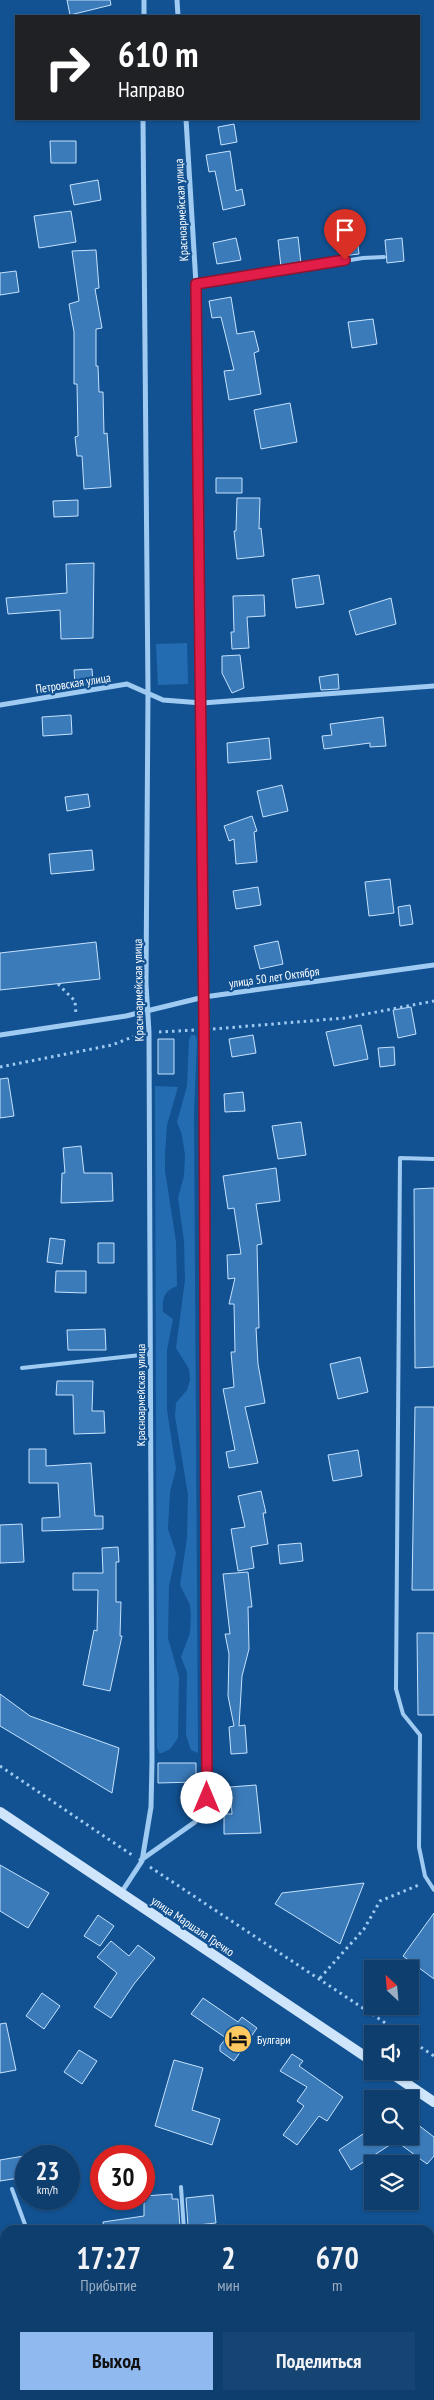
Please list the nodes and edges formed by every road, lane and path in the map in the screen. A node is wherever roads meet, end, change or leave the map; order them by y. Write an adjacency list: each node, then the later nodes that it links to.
1 (144, 0): 3 (street)
2 (177, 0): 4 (street)
3 (144, 15)
4 (178, 15)
5 (143, 120): 10 (street, Красноармейская улица)
6 (186, 120): 8 (street, Красноармейская улица)
7 (384, 257): 8 (lane)
8 (196, 284): 11 (street, Красноармейская улица)
9 (434, 686): 11 (street, Петровская улица)
10 (148, 692): 11 (street, Петровская улица); 12 (street, Петровская улица); 17 (street, Красноармейская улица)
11 (202, 703): 15 (street, Красноармейская улица)
12 (0, 705)
13 (434, 964): 15 (street, улица 50 лет Октября)
14 (58, 984): 18 (path)
15 (204, 997): 17 (street, улица 50 лет Октября); 19 (street, Красноармейская улица)
16 (434, 1001): 19 (path)
17 (148, 1010): 18 (street, улица 50 лет Октября); 20 (street, Красноармейская улица)
18 (76, 1024): 21 (street, улица 50 лет Октября)
19 (204, 1029): 20 (path); 28 (street, Красноармейская улица)
20 (149, 1032): 22 (path); 24 (street, Красноармейская улица)
21 (0, 1035)
22 (0, 1067)
23 (434, 1159): 29 (lane)
24 (150, 1354): 25 (lane); 28 (street, Красноармейская улица)
25 (22, 1368)
26 (0, 1766): 28 (path)
27 (0, 1812): 31 (main road, улица Маршала Гречко)
28 (142, 1860): 31 (street, Красноармейская улица); 32 (path)
29 (428, 1882): 30 (lane); 32 (path)
30 (434, 1890)
31 (121, 1893): 35 (main road, улица Маршала Гречко)
32 (320, 1978): 33 (path)
33 (389, 2025)
34 (419, 2046): 36 (path)
35 (364, 2056)
36 (434, 2056)
37 (401, 2080): 38 (main road)
38 (434, 2102)
39 (181, 2187): 42 (lane)
40 (12, 2189): 41 (lane)
41 (25, 2225)
42 (184, 2225)

